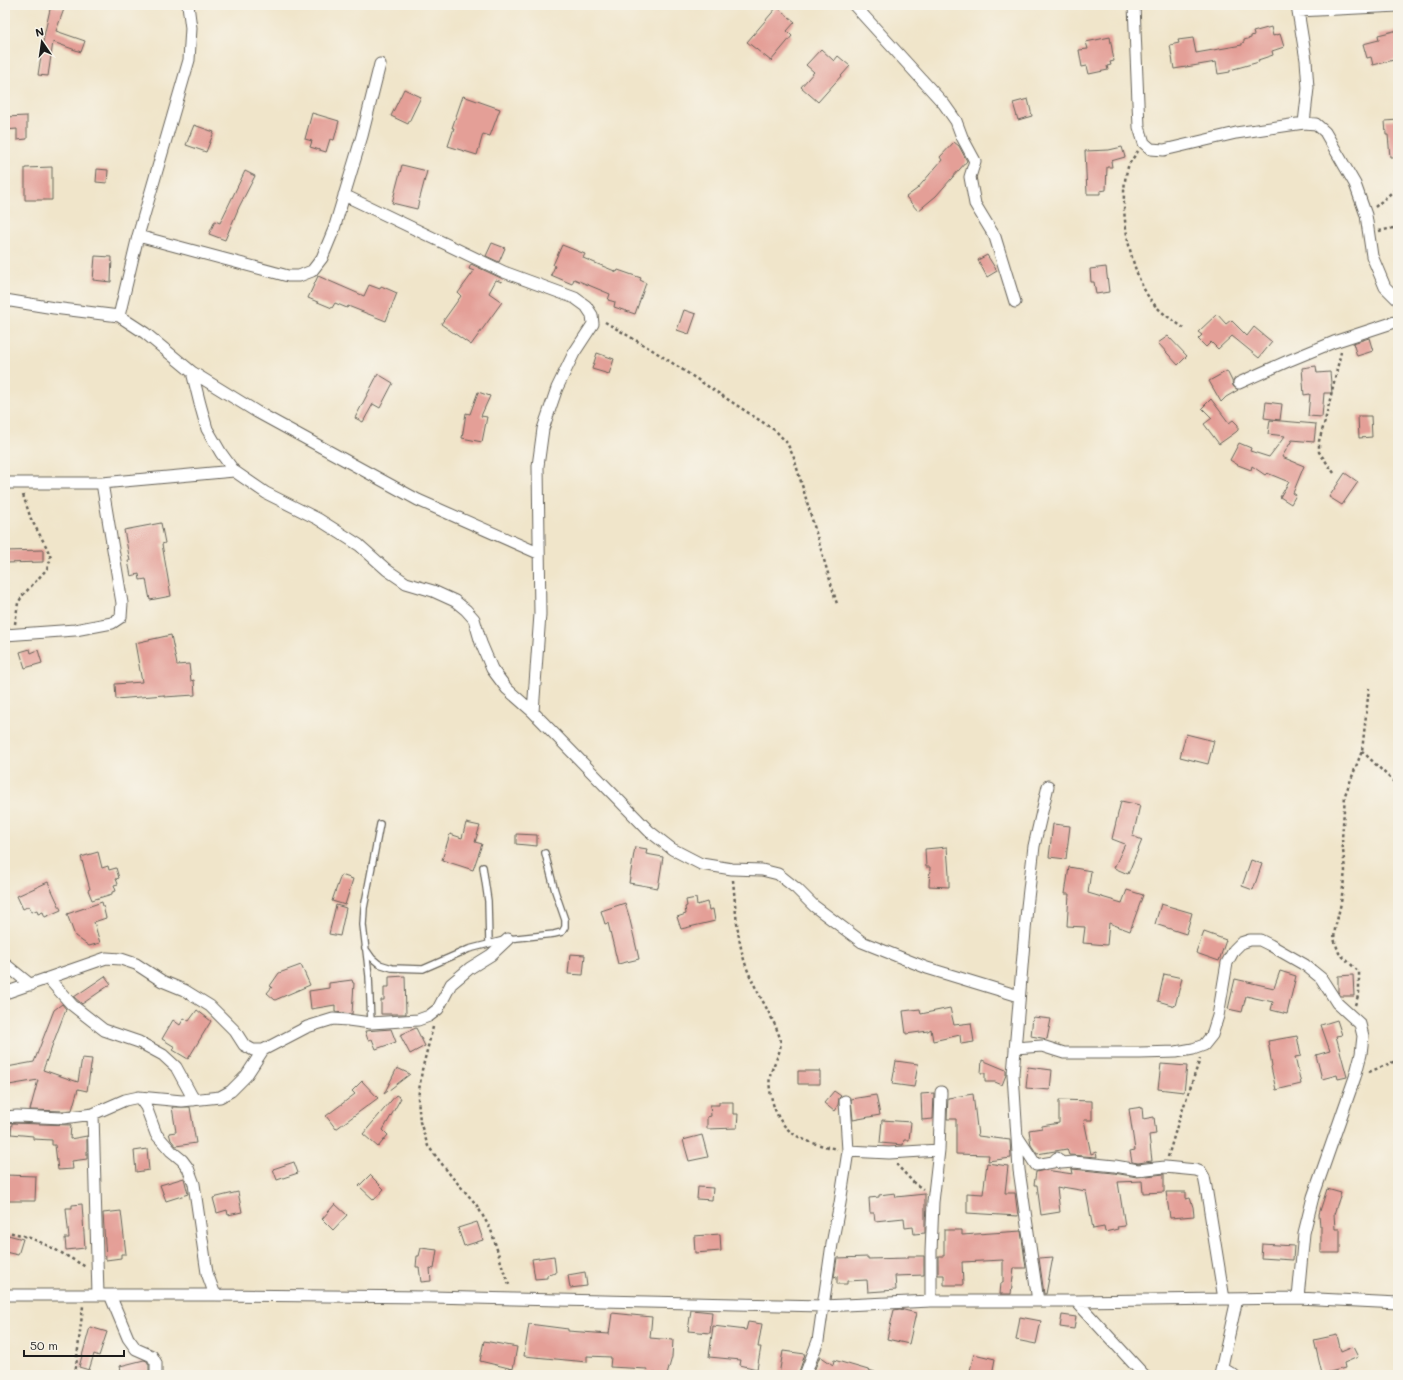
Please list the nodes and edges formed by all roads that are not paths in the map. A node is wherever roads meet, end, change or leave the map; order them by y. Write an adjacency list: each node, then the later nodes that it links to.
1 (188, 5): 9 (street)
2 (854, 5): 12 (street)
3 (1134, 5): 7 (street)
4 (1398, 6): 5 (street)
5 (1298, 8): 7 (street)
6 (380, 64): 8 (street)
7 (1304, 123): 11 (street)
8 (344, 195): 9 (street); 20 (street)
9 (138, 236): 13 (street)
10 (5, 300): 13 (street)
11 (1398, 300)
12 (1015, 302)
13 (119, 316): 15 (street)
14 (1398, 321): 16 (street)
15 (192, 372): 17 (street); 20 (street)
16 (1239, 383)
17 (234, 471): 19 (street); 22 (street)
18 (5, 483): 19 (street)
19 (102, 483): 21 (street)
20 (538, 553): 22 (street)
21 (9, 635)
22 (533, 712): 34 (street)
23 (1048, 786): 34 (street)
24 (380, 824): 29 (lane)
25 (545, 853): 27 (lane)
26 (483, 867): 28 (lane)
27 (508, 939): 28 (lane); 35 (street)
28 (489, 944): 29 (lane)
29 (365, 948): 35 (lane)
30 (5, 964): 32 (street)
31 (48, 978): 32 (street); 37 (street); 40 (street)
32 (31, 985): 33 (street)
33 (5, 993)
34 (1019, 996): 36 (street)
35 (371, 1023): 37 (street)
36 (1015, 1048): 44 (street); 51 (street)
37 (263, 1050): 40 (street)
38 (941, 1092): 45 (street)
39 (139, 1097): 40 (street); 42 (street); 50 (street)
40 (194, 1100)
41 (845, 1101): 46 (street)
42 (93, 1114): 43 (street); 48 (street)
43 (5, 1117)
44 (1016, 1135): 52 (street); 55 (street)
45 (939, 1150): 46 (street); 54 (street)
46 (848, 1151): 58 (street)
47 (5, 1295): 48 (street)
48 (98, 1295): 49 (street)
49 (110, 1295): 50 (street); 60 (street)
50 (215, 1295): 58 (street)
51 (1298, 1298): 53 (street); 57 (street)
52 (1224, 1299): 53 (street); 56 (street)
53 (1237, 1299): 59 (street)
54 (931, 1301): 55 (street); 58 (street)
55 (1038, 1301): 56 (street)
56 (1076, 1301): 62 (street)
57 (1398, 1303)
58 (823, 1306): 61 (street)
59 (1221, 1372): 63 (street)
60 (156, 1375)
61 (805, 1375)
62 (1144, 1375)
63 (1234, 1375)

